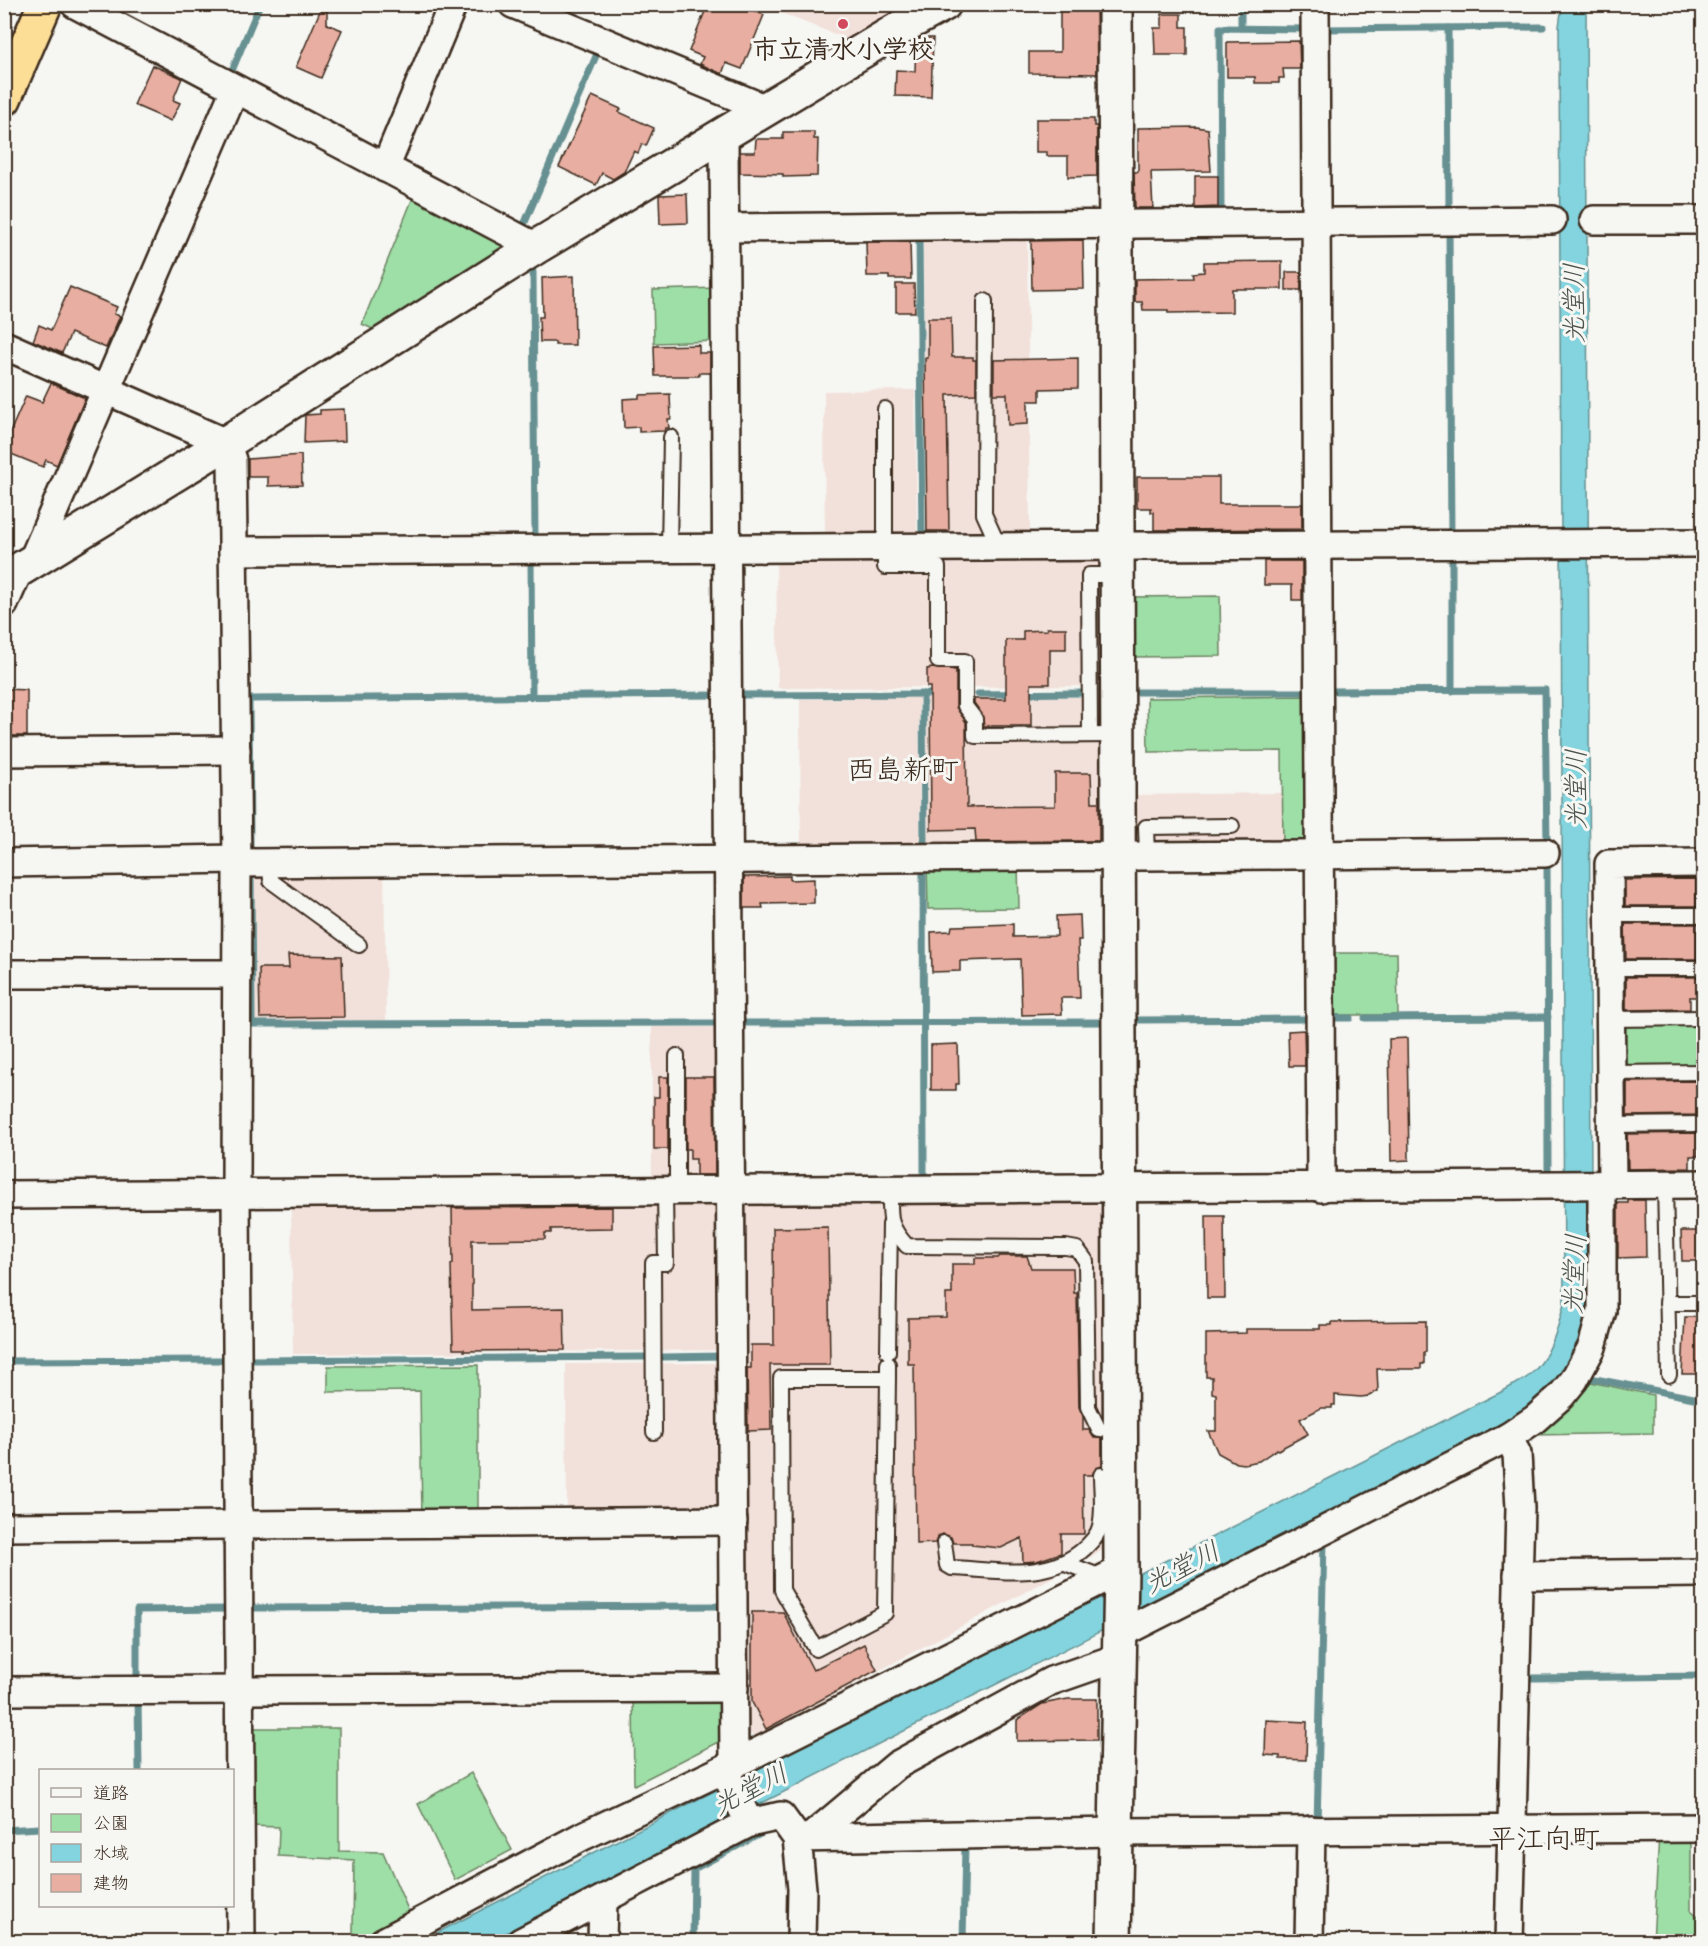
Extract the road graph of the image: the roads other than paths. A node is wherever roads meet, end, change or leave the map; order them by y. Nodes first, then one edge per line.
1 (45, 4) edge
2 (75, 4) edge
3 (453, 4) edge
4 (513, 4) edge
5 (944, 4) edge
6 (1115, 4) edge
7 (1315, 4) edge
8 (235, 89) junction
9 (4, 99) edge
10 (766, 109) junction
11 (724, 135) junction
12 (385, 168) junction
13 (1552, 220) dead end
14 (1594, 220) dead end
15 (1704, 220) edge
16 (1316, 222) junction
17 (1116, 223) junction
18 (724, 228) junction
19 (536, 247) junction
20 (985, 301) dead end
21 (4, 345) edge
22 (106, 390) junction
23 (885, 409) dead end
24 (671, 437) dead end
25 (226, 443) junction
26 (1704, 543) edge
27 (1317, 545) junction
28 (885, 547) junction
29 (999, 547) junction
30 (669, 548) junction
31 (727, 548) junction
32 (233, 551) junction
33 (1117, 561) junction
34 (19, 570) edge
35 (4, 604) edge
36 (1104, 735) junction
37 (236, 750) junction
38 (4, 752) edge
39 (1232, 826) dead end
40 (1319, 854) junction
41 (1545, 854) dead end
42 (1133, 856) junction
43 (729, 859) junction
44 (237, 861) junction
45 (4, 863) edge
46 (270, 863) junction
47 (1704, 863) edge
48 (1610, 915) junction
49 (1704, 915) edge
50 (359, 945) dead end
51 (1610, 968) junction
52 (1704, 968) edge
53 (4, 974) edge
54 (237, 974) junction
55 (1704, 1018) edge
56 (1610, 1019) junction
57 (677, 1056) dead end
58 (1611, 1072) junction
59 (1704, 1072) edge
60 (1704, 1124) edge
61 (1611, 1125) junction
62 (1665, 1184) junction
63 (1704, 1184) edge
64 (1607, 1185) junction
65 (1321, 1188) junction
66 (1121, 1189) junction
67 (890, 1190) junction
68 (731, 1191) junction
69 (671, 1192) junction
70 (4, 1195) edge
71 (236, 1195) junction
72 (890, 1222) junction
73 (1667, 1303) junction
74 (1704, 1303) edge
75 (1104, 1347) junction
76 (888, 1364) junction
77 (1668, 1375) dead end
78 (1099, 1430) dead end
79 (654, 1432) dead end
80 (1508, 1437) junction
81 (1101, 1475) dead end
82 (733, 1521) junction
83 (238, 1526) junction
84 (4, 1527) edge
85 (944, 1543) dead end
86 (1065, 1563) junction
87 (1704, 1573) edge
88 (1115, 1575) junction
89 (1518, 1575) junction
90 (1120, 1639) junction
91 (734, 1688) junction
92 (240, 1690) junction
93 (4, 1691) edge
94 (728, 1771) junction
95 (749, 1823) junction
96 (1704, 1828) edge
97 (1512, 1829) junction
98 (1311, 1830) junction
99 (1116, 1832) junction
100 (804, 1838) junction
101 (603, 1900) junction
102 (242, 1941) edge
103 (383, 1941) edge
104 (521, 1941) edge
105 (602, 1941) edge
106 (801, 1941) edge
107 (1114, 1941) edge
108 (1309, 1941) edge
109 (1509, 1941) edge

1 - 9 highway
2 - 8 street
3 - 12 street
4 - 10 street
5 - 10 street
6 - 17 street
7 - 16 street
8 - 12 street
8 - 22 street
10 - 11 street
11 - 18 street
11 - 19 street
12 - 19 street
13 - 16 street
14 - 15 street
16 - 17 street
16 - 27 street
17 - 18 street
17 - 33 street
18 - 31 street
19 - 25 street
20 - 29 lane
21 - 22 street
22 - 25 street
22 - 34 street
23 - 28 lane
24 - 30 lane
25 - 32 street
25 - 34 street
26 - 27 street
27 - 33 street
27 - 40 street
28 - 29 street
28 - 31 street
28 - 36 lane
29 - 33 street
30 - 31 street
30 - 32 street
31 - 43 street
32 - 37 street
33 - 36 street
34 - 35 street
36 - 42 street
37 - 38 street
37 - 44 street
39 - 42 lane
40 - 41 street
40 - 42 street
40 - 65 street
42 - 43 street
42 - 66 street
43 - 46 street
43 - 68 street
44 - 45 street
44 - 46 street
44 - 54 street
46 - 50 lane
47 - 48 street
48 - 49 lane
48 - 51 street
51 - 52 lane
51 - 56 street
53 - 54 street
54 - 71 street
55 - 56 lane
56 - 58 street
57 - 69 lane
58 - 59 lane
58 - 61 street
60 - 61 lane
61 - 64 street
62 - 63 street
62 - 64 street
62 - 73 lane
64 - 65 street
64 - 80 street
65 - 66 street
66 - 67 street
66 - 75 street
67 - 68 street
67 - 72 lane
68 - 69 street
68 - 82 street
69 - 71 street
69 - 79 lane
70 - 71 street
71 - 83 street
72 - 75 lane
72 - 76 lane
73 - 74 lane
73 - 77 lane
75 - 78 lane
75 - 88 street
76 - 76 lane
80 - 89 street
80 - 90 street
81 - 86 lane
82 - 83 street
82 - 91 street
83 - 84 street
83 - 92 street
85 - 86 lane
86 - 88 lane
87 - 89 street
88 - 90 street
88 - 94 street
89 - 97 street
90 - 99 street
90 - 100 street
91 - 92 street
91 - 94 street
92 - 93 street
92 - 102 street
94 - 95 street
94 - 103 street
95 - 100 street
95 - 101 street
96 - 97 street
97 - 98 street
97 - 109 street
98 - 99 street
98 - 108 street
99 - 100 street
99 - 107 street
100 - 106 street
101 - 104 street
101 - 105 street

